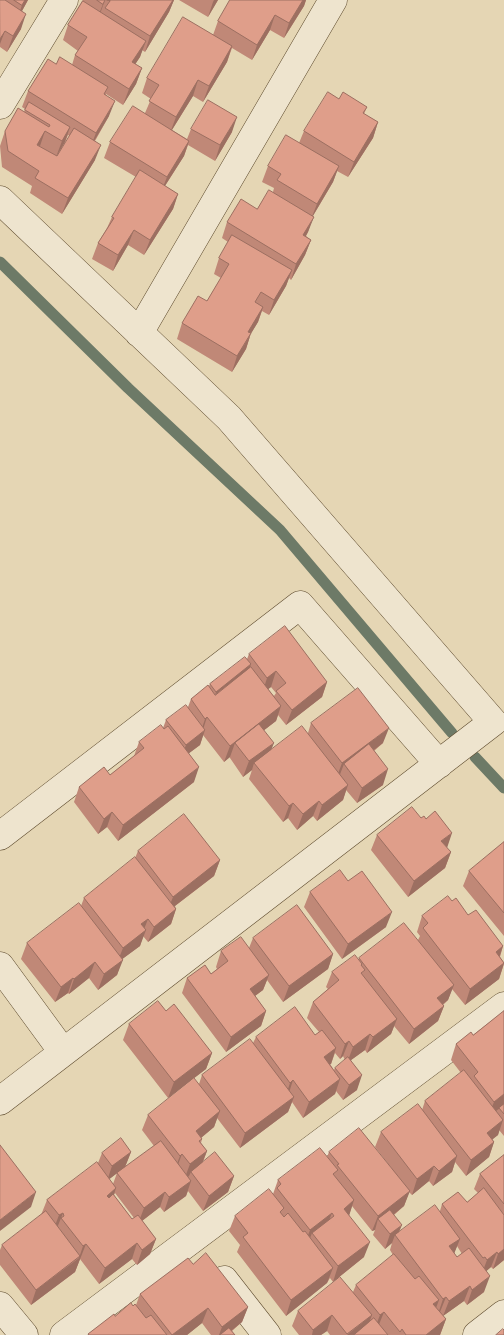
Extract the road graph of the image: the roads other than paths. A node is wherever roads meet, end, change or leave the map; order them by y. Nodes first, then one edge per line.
1 (64, 0) edge
2 (334, 0) edge
3 (0, 105) edge
4 (0, 200) edge
5 (139, 332) junction
6 (498, 728) edge
7 (439, 764) junction
8 (0, 836) edge
9 (0, 966) edge
10 (504, 1006) edge
11 (63, 1052) junction
12 (0, 1101) edge
13 (192, 1240) junction
14 (0, 1306) edge
15 (504, 1314) edge
16 (24, 1335) edge
17 (64, 1335) edge
18 (266, 1335) edge
19 (477, 1335) edge

1 - 3 street
2 - 5 street
4 - 5 street
5 - 6 street
6 - 7 street
7 - 8 street
7 - 11 street
9 - 11 street
10 - 13 street
11 - 12 street
13 - 17 street
13 - 18 street
14 - 16 street
15 - 19 street

